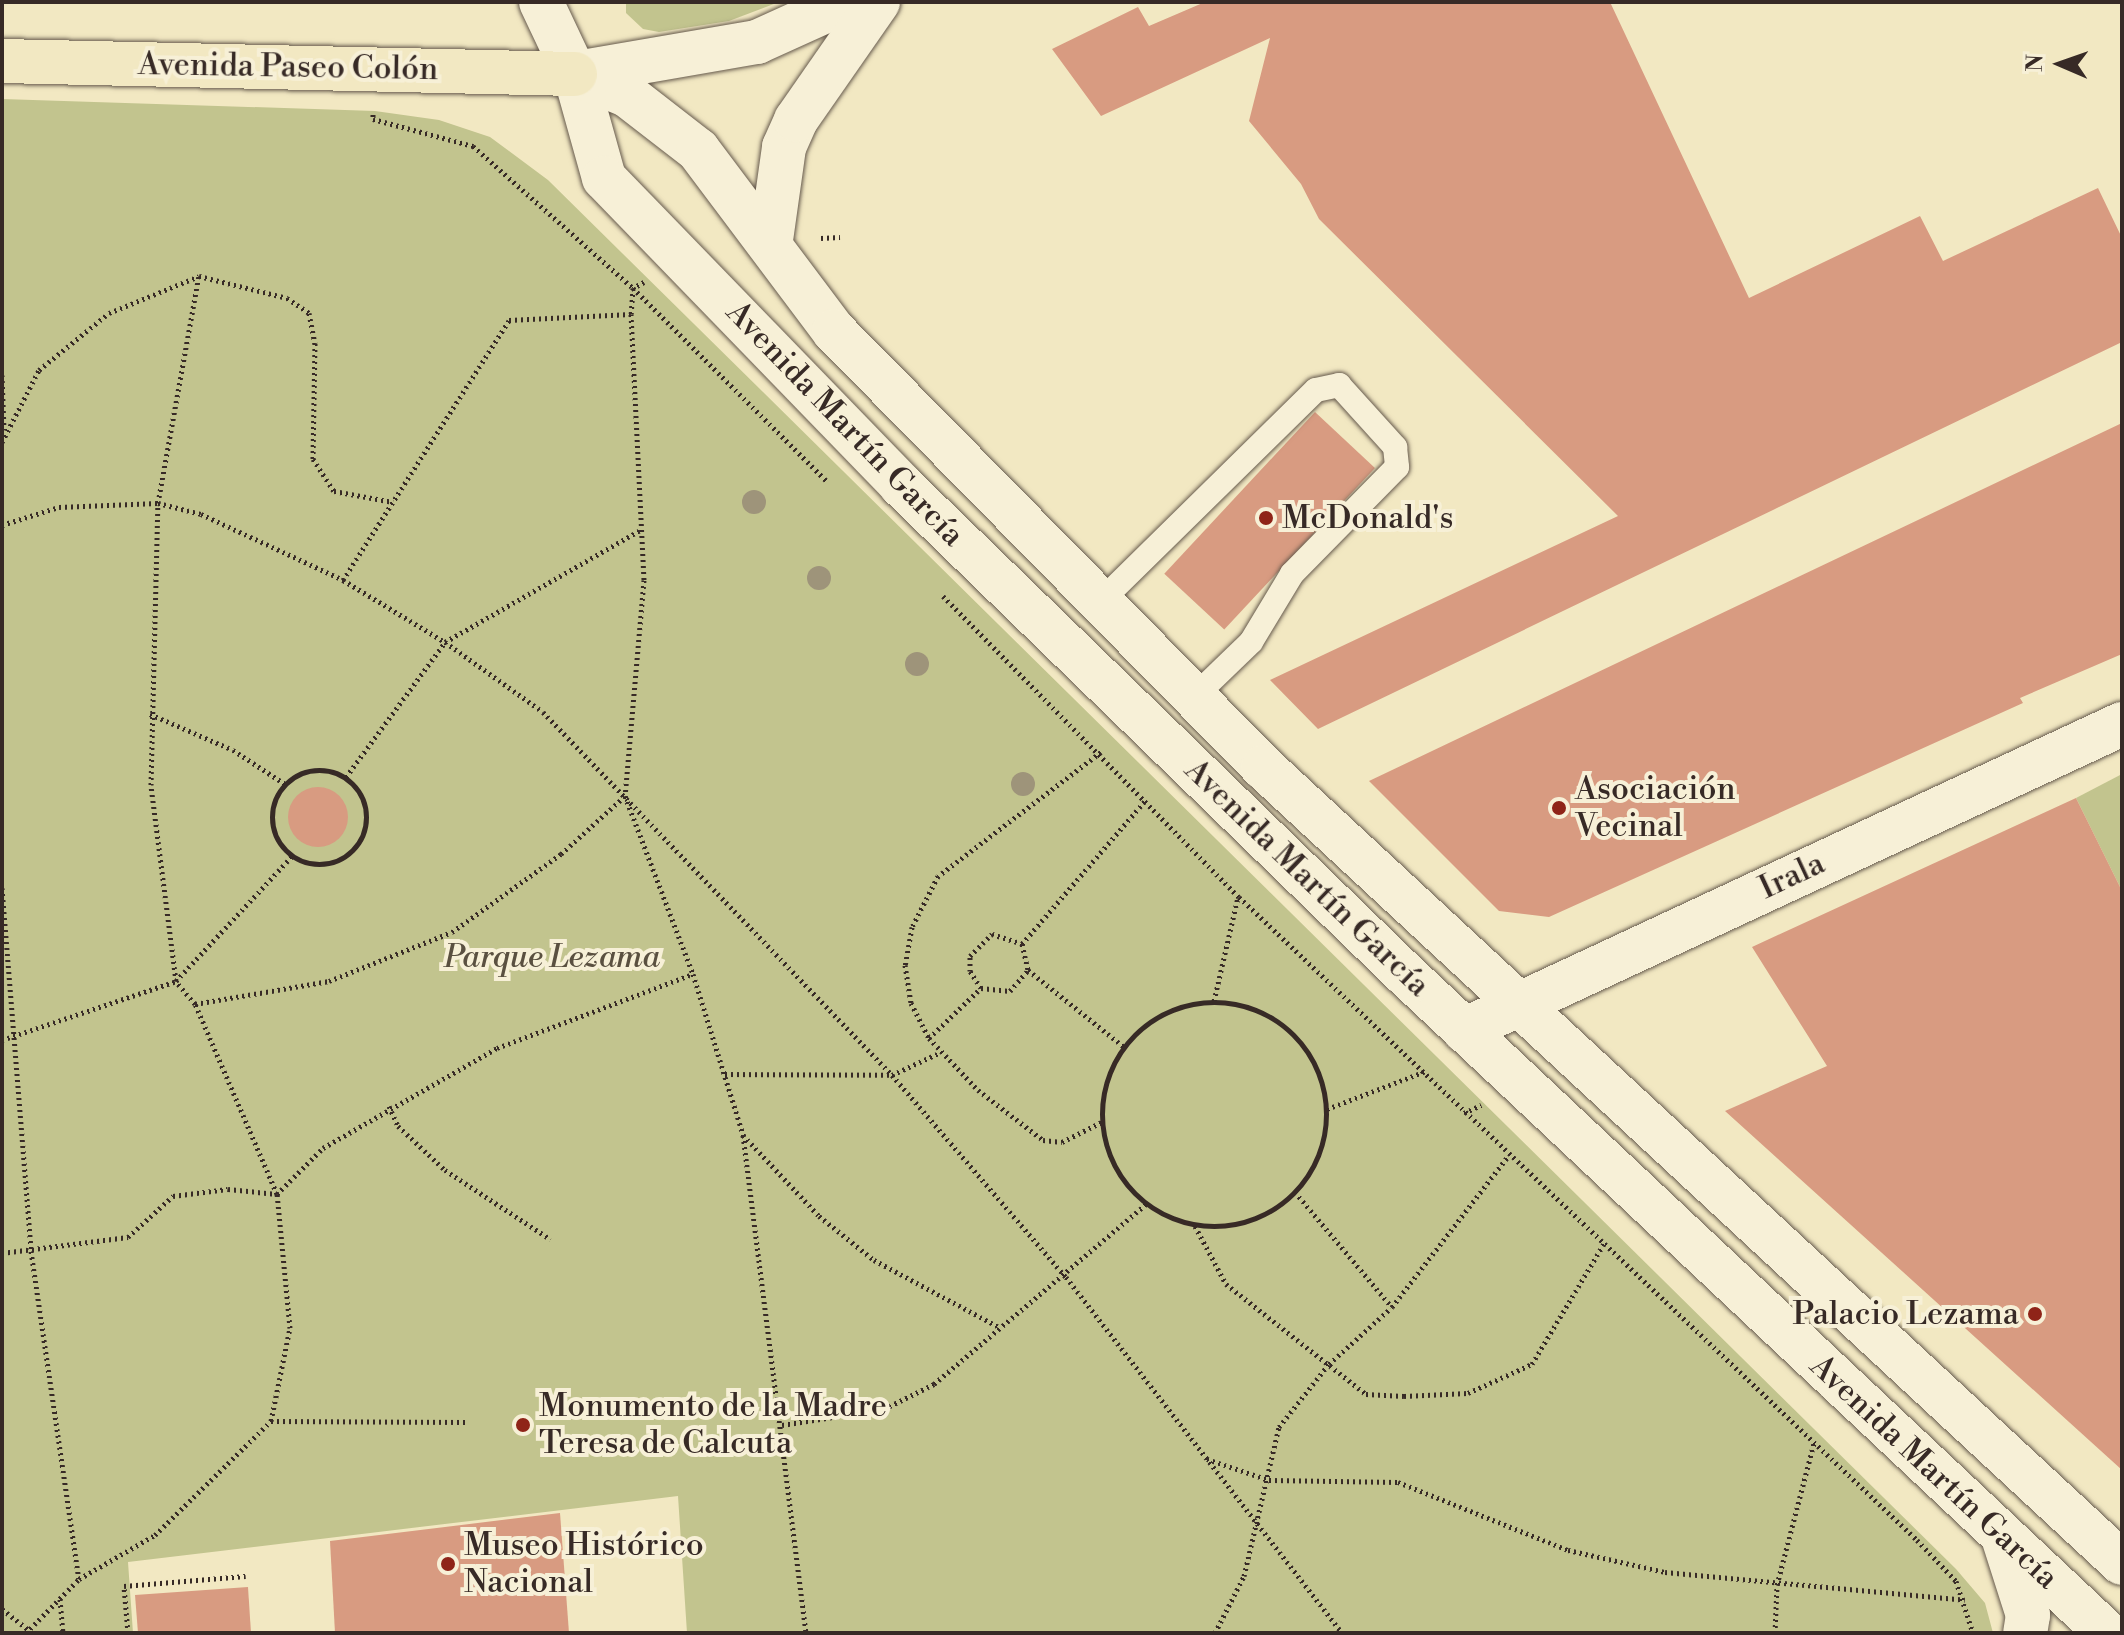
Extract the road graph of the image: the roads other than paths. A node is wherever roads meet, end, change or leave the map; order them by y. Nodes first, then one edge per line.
1 (541, 2) edge
2 (845, 2) edge
3 (878, 2) edge
4 (2, 61) edge
5 (575, 74) junction
6 (771, 240) junction
7 (1099, 603) junction
8 (1194, 697) junction
9 (2122, 724) edge
10 (1516, 1005) junction
11 (1464, 1030) junction
12 (2004, 1538) junction
13 (2122, 1563) edge
14 (2029, 1627) edge
15 (2107, 1633) edge

1 - 5 main road, Avenida Martín García
2 - 5 main road
3 - 6 main road
4 - 5 main road, Avenida Paseo Colón
5 - 6 main road, Avenida Martín García
5 - 11 main road, Avenida Martín García
6 - 7 main road, Avenida Martín García
7 - 8 main road, Avenida Martín García
7 - 8 lane
8 - 10 main road, Avenida Martín García
9 - 10 main road, Irala
10 - 11 main road, Irala
10 - 13 main road, Avenida Martín García
11 - 12 main road, Avenida Martín García
12 - 14 main road
12 - 15 main road, Avenida Martín García

